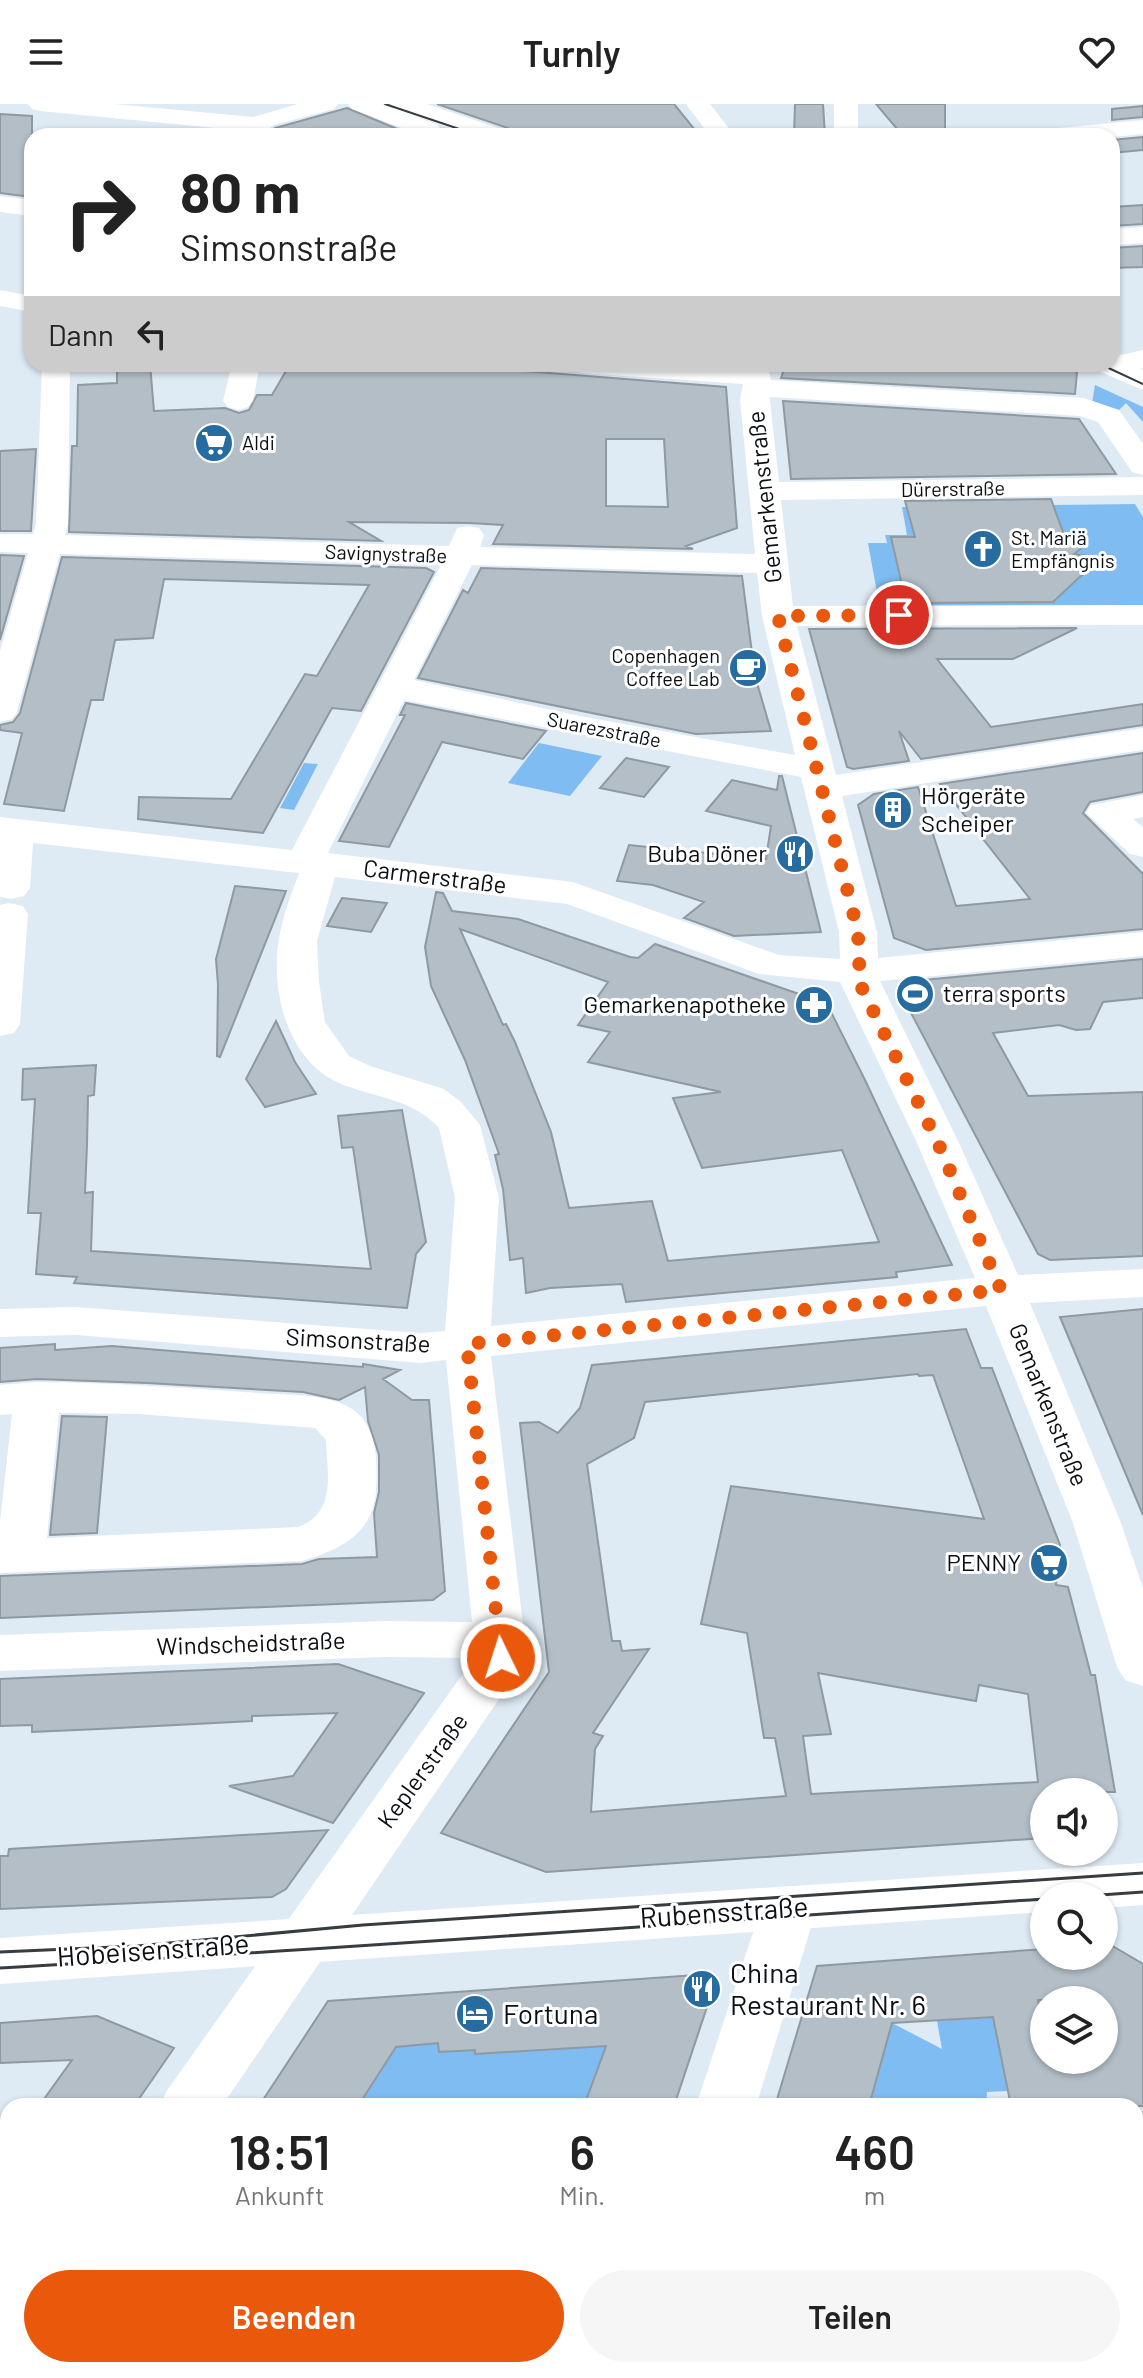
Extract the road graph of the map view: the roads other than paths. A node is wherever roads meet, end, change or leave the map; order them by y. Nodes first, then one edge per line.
1 (40, 104) edge
2 (326, 104) edge
3 (360, 104) edge
4 (403, 104) edge
5 (698, 104) edge
6 (846, 104) edge
7 (1143, 127) edge
8 (234, 128) edge
9 (253, 128) edge
10 (424, 128) edge
11 (474, 128) edge
12 (717, 128) edge
13 (846, 128) edge
14 (1120, 129) edge
15 (0, 204) edge
16 (24, 207) edge
17 (1143, 235) edge
18 (1120, 236) edge
19 (0, 298) edge
20 (24, 302) edge
21 (1143, 359) edge
22 (1120, 363) edge
23 (1120, 370) edge
24 (56, 372) edge
25 (244, 372) edge
26 (697, 372) edge
27 (755, 376) edge
28 (1143, 381) edge
29 (238, 401) dead end
30 (1143, 466) edge
31 (1143, 486) edge
32 (763, 491) junction
33 (0, 522) edge
34 (50, 534) junction
35 (0, 543) edge
36 (464, 546) junction
37 (770, 552) junction
38 (1143, 615) edge
39 (778, 616) junction
40 (392, 689) junction
41 (0, 712) edge
42 (1143, 739) edge
43 (818, 779) junction
44 (1143, 806) edge
45 (8, 828) edge
46 (1143, 846) edge
47 (314, 862) junction
48 (1143, 944) edge
49 (858, 972) junction
50 (0, 1024) edge
51 (1143, 1283) edge
52 (1001, 1290) junction
53 (0, 1323) edge
54 (467, 1344) junction
55 (19, 1398) edge
56 (11, 1556) edge
57 (501, 1640) junction
58 (0, 1653) edge
59 (1143, 1667) edge
60 (1143, 1884) edge
61 (789, 1908) junction
62 (306, 1938) junction
63 (0, 1961) edge
64 (195, 2098) edge
65 (729, 2098) edge

1 - 8 street
2 - 9 street
3 - 10 street
4 - 11 street
5 - 12 street
6 - 13 street
7 - 14 street
15 - 16 street
17 - 18 street
19 - 20 street
21 - 22 street
23 - 28 street
24 - 34 street
25 - 29 street
26 - 27 street
27 - 30 street
27 - 32 street, Gemarkenstraße
31 - 32 street, Dürerstraße
32 - 37 street, Gemarkenstraße
33 - 34 street, Savignystraße
34 - 35 street, Savignystraße
34 - 36 street, Savignystraße
34 - 41 street
36 - 37 street, Savignystraße
36 - 40 street, Keplerstraße
37 - 39 street, Gemarkenstraße
38 - 39 street
39 - 43 street, Gemarkenstraße
40 - 43 street, Suarezstraße
40 - 47 street, Keplerstraße
42 - 43 street, Suarezstraße
43 - 49 street, Gemarkenstraße
44 - 46 street
45 - 47 street, Carmerstraße
45 - 50 street
47 - 49 street, Carmerstraße
47 - 54 street, Keplerstraße
48 - 49 street, Carmerstraße
49 - 52 street, Gemarkenstraße
51 - 52 street, Simsonstraße
52 - 54 street, Simsonstraße
52 - 59 street, Gemarkenstraße
53 - 54 street, Simsonstraße
54 - 57 street, Keplerstraße
55 - 56 street
55 - 56 street
57 - 58 street, Windscheidstraße
57 - 62 street, Keplerstraße
60 - 61 street, Rubensstraße
61 - 62 street, Rubensstraße
61 - 65 street
62 - 63 street, Hobeisenstraße
62 - 64 street, Keplerstraße

